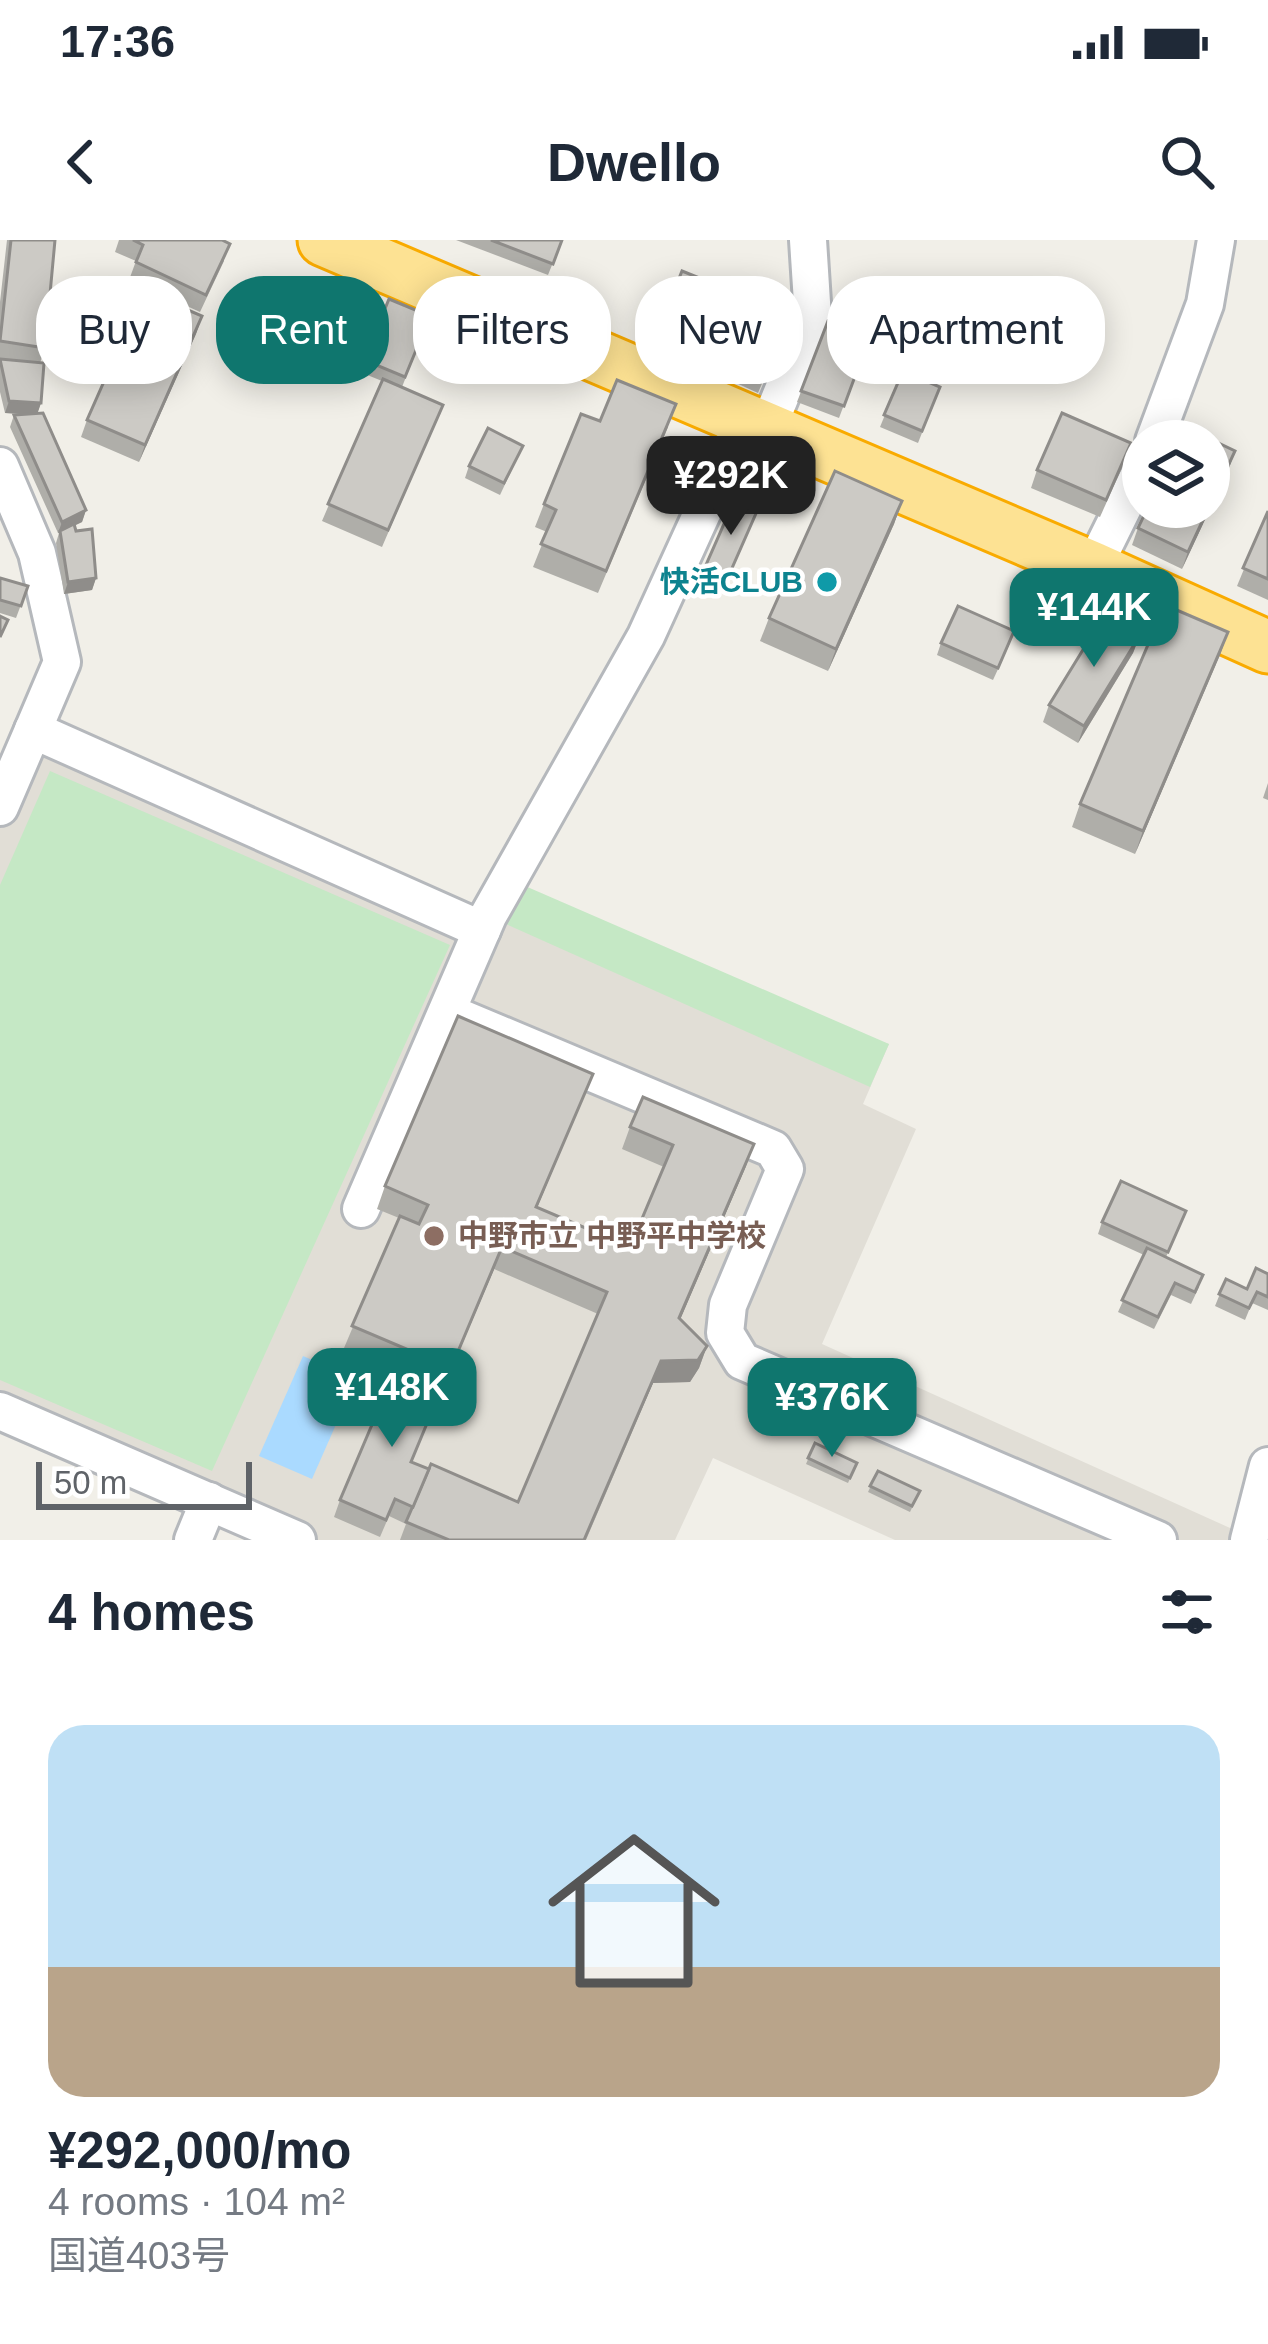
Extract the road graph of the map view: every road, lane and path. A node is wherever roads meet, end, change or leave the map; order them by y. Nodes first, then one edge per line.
1 (324, 240) edge
2 (808, 240) edge
3 (1216, 240) edge
4 (1162, 420) edge
5 (755, 425) junction
6 (0, 466) edge
7 (1122, 509) edge
8 (1093, 568) junction
9 (1268, 647) edge
10 (33, 730) junction
11 (0, 807) edge
12 (482, 930) junction
13 (447, 1012) junction
14 (361, 1209) dead end
15 (0, 1412) edge
16 (1268, 1466) edge
17 (209, 1501) junction
18 (193, 1540) edge
19 (297, 1540) edge
20 (1158, 1540) edge
21 (1249, 1540) edge

1 - 5 highway
2 - 5 street
3 - 4 street
5 - 8 highway
5 - 12 street
6 - 10 street
7 - 8 street
8 - 9 highway
10 - 11 street
10 - 12 street
12 - 13 street
13 - 14 street
13 - 20 street
15 - 17 street
16 - 21 street
17 - 18 street
17 - 19 street

